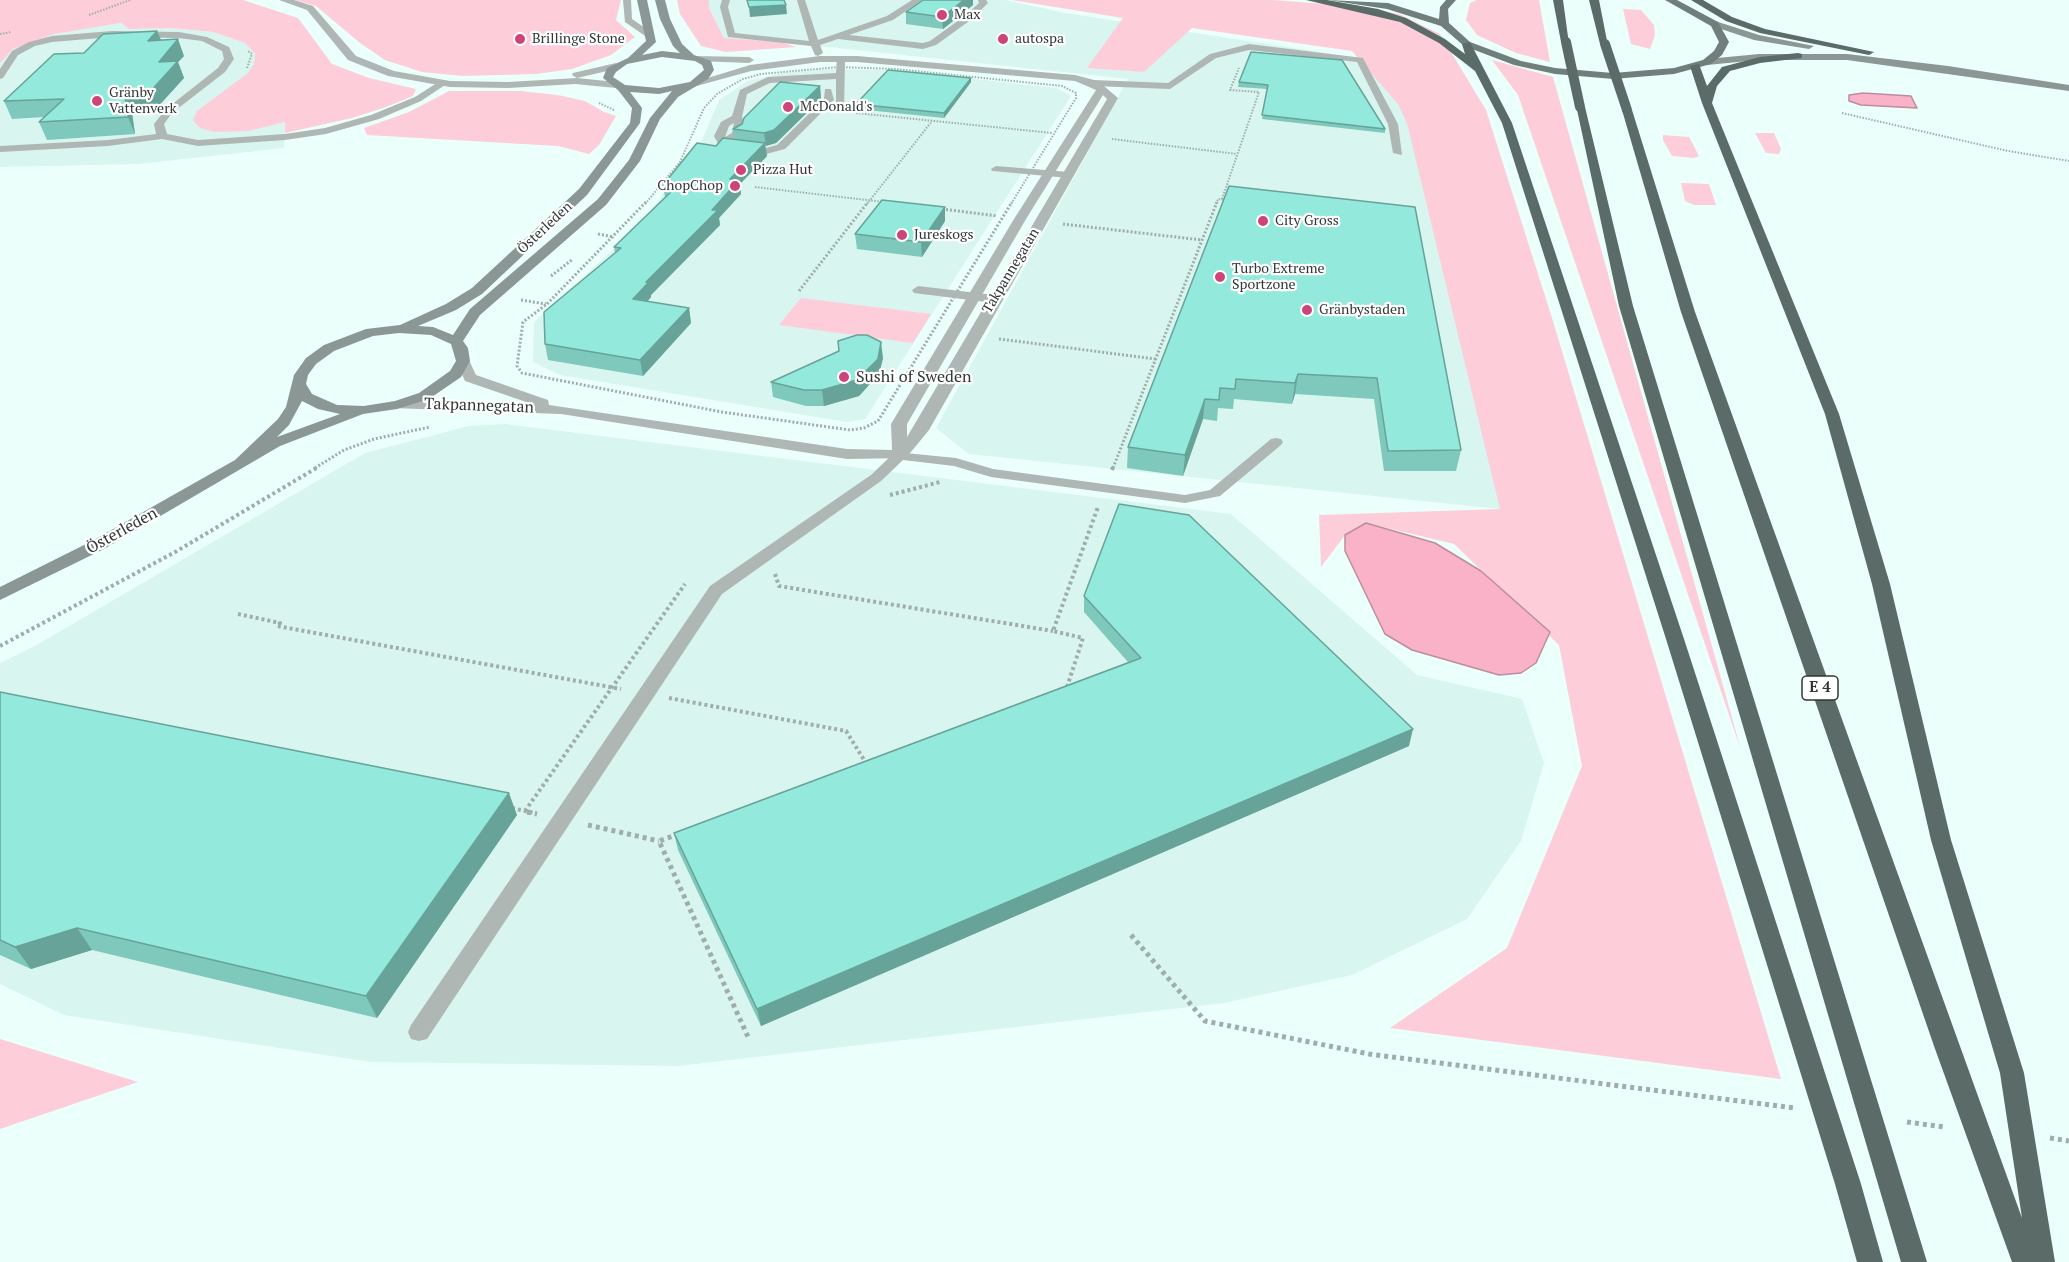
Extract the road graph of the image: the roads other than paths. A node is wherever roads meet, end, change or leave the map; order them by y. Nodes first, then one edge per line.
1 (284, 0) edge
2 (627, 0) edge
3 (642, 0) edge
4 (660, 0) edge
5 (726, 0) edge
6 (801, 0) edge
7 (918, 0) edge
8 (982, 0) edge
9 (1311, 0) edge
10 (1333, 0) edge
11 (1451, 0) edge
12 (1670, 0) edge
13 (1685, 0) edge
14 (1696, 0) edge
15 (1558, 4) edge
16 (1595, 5) edge
17 (1698, 12) junction
18 (918, 14) edge
19 (1444, 24) junction
20 (1715, 24) junction
21 (867, 26) junction
22 (651, 36) junction
23 (841, 37) junction
24 (815, 44) junction
25 (1467, 44) junction
26 (1869, 52) junction
27 (1798, 56) junction
28 (694, 57) junction
29 (633, 58) junction
30 (820, 59) junction
31 (792, 62) junction
32 (1701, 64) junction
33 (616, 66) junction
34 (839, 67) junction
35 (1481, 72) junction
36 (0, 76) edge
37 (532, 82) junction
38 (2069, 82) edge
39 (442, 83) junction
40 (689, 85) junction
41 (1098, 86) junction
42 (619, 87) junction
43 (2069, 88) edge
44 (828, 91) dead end
45 (1707, 104) junction
46 (841, 109) dead end
47 (737, 117) junction
48 (162, 136) junction
49 (722, 142) junction
50 (0, 149) edge
51 (1398, 153) dead end
52 (996, 169) dead end
53 (1048, 173) junction
54 (1069, 175) junction
55 (918, 290) dead end
56 (974, 297) junction
57 (994, 299) junction
58 (399, 329) junction
59 (456, 341) junction
60 (463, 361) junction
61 (299, 385) junction
62 (397, 405) junction
63 (364, 410) junction
64 (561, 410) junction
65 (1276, 442) dead end
66 (900, 455) junction
67 (241, 462) junction
68 (0, 594) edge
69 (419, 1032) dead end
70 (1870, 1262) edge
71 (1914, 1262) edge
72 (2025, 1262) edge
73 (2042, 1262) edge

1 - 39 street
2 - 22 lane
3 - 22 main road
4 - 28 main road
5 - 24 lane
6 - 24 lane
7 - 21 lane
8 - 23 lane
9 - 35 highway
10 - 19 main road
11 - 19 main road
12 - 17 main road
13 - 17 highway
14 - 26 highway
15 - 71 highway, bridge
16 - 72 highway, E 4, bridge
17 - 20 main road
18 - 21 lane
19 - 25 main road
20 - 26 main road
20 - 32 main road
21 - 23 lane
22 - 29 main road
23 - 24 lane
24 - 30 lane
25 - 32 main road
25 - 35 highway
26 - 38 main road
27 - 32 main road
27 - 43 main road
27 - 45 highway
28 - 29 main road
28 - 31 street
28 - 40 main road, Österleden
29 - 33 main road
30 - 31 street
30 - 34 street
31 - 40 street
32 - 45 highway
33 - 37 street
33 - 42 main road
34 - 41 street
34 - 46 lane
34 - 47 lane
35 - 70 highway
36 - 48 lane
37 - 39 street
37 - 42 street
39 - 48 lane
40 - 42 main road
40 - 59 main road, Österleden
41 - 51 lane
41 - 53 street, Takpannegatan
41 - 54 street, Takpannegatan
42 - 58 main road, Österleden
44 - 49 lane
45 - 73 highway
47 - 49 lane
47 - 49 lane
48 - 50 lane
52 - 53 lane
53 - 54 lane
53 - 56 street, Takpannegatan
54 - 57 street, Takpannegatan
55 - 56 lane
56 - 57 lane
56 - 66 street, Takpannegatan
57 - 66 street, Takpannegatan
58 - 59 main road
58 - 61 main road, Österleden
59 - 60 main road
60 - 62 main road
60 - 64 street, Takpannegatan
61 - 63 main road
61 - 67 main road, Österleden
62 - 63 main road
62 - 64 street, Takpannegatan
63 - 67 main road, Österleden
64 - 66 street, Takpannegatan
65 - 66 lane
66 - 69 lane
67 - 68 main road, Österleden

